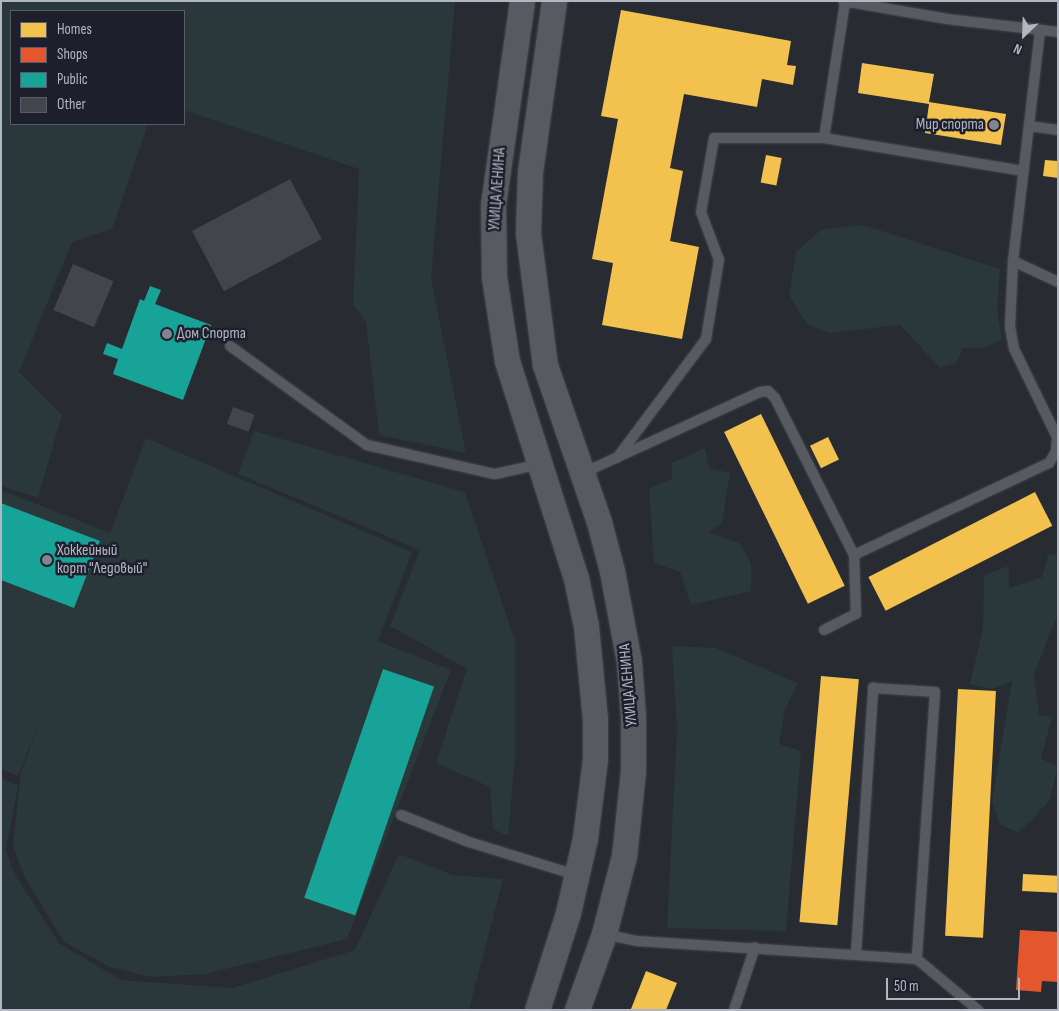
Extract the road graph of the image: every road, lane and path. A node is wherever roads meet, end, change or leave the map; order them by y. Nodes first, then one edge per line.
1 (522, 1) edge
2 (554, 1) edge
3 (844, 2) edge
4 (1040, 30) junction
5 (1058, 32) edge
6 (1029, 126) junction
7 (1058, 130) edge
8 (824, 138) junction
9 (1023, 171) junction
10 (1014, 261) junction
11 (1058, 282) edge
12 (230, 346) dead end
13 (545, 366) junction
14 (512, 376) junction
15 (616, 459) junction
16 (541, 464) junction
17 (583, 473) junction
18 (854, 555) junction
19 (824, 630) dead end
20 (401, 815) dead end
21 (577, 876) junction
22 (604, 934) junction
23 (755, 947) junction
24 (856, 954) junction
25 (916, 959) junction
26 (537, 1010) edge
27 (577, 1010) edge
28 (734, 1010) edge
29 (978, 1010) edge

1 - 14 street, УЛИЦА ЛЕНИНА
2 - 13 street, УЛИЦА ЛЕНИНА
3 - 4 lane
3 - 8 lane
4 - 5 lane
4 - 6 lane
6 - 7 lane
6 - 9 lane
8 - 9 lane
8 - 15 lane
9 - 10 lane
10 - 11 lane
10 - 18 lane
12 - 16 lane
13 - 14 street
13 - 17 street, УЛИЦА ЛЕНИНА
14 - 16 street, УЛИЦА ЛЕНИНА
15 - 17 lane
15 - 18 lane
16 - 21 street, УЛИЦА ЛЕНИНА
17 - 22 street, УЛИЦА ЛЕНИНА
18 - 19 lane
20 - 21 lane
21 - 26 street, УЛИЦА ЛЕНИНА
22 - 23 lane
22 - 27 street, УЛИЦА ЛЕНИНА
23 - 24 lane
23 - 28 lane
24 - 25 lane
24 - 25 lane
25 - 29 lane

